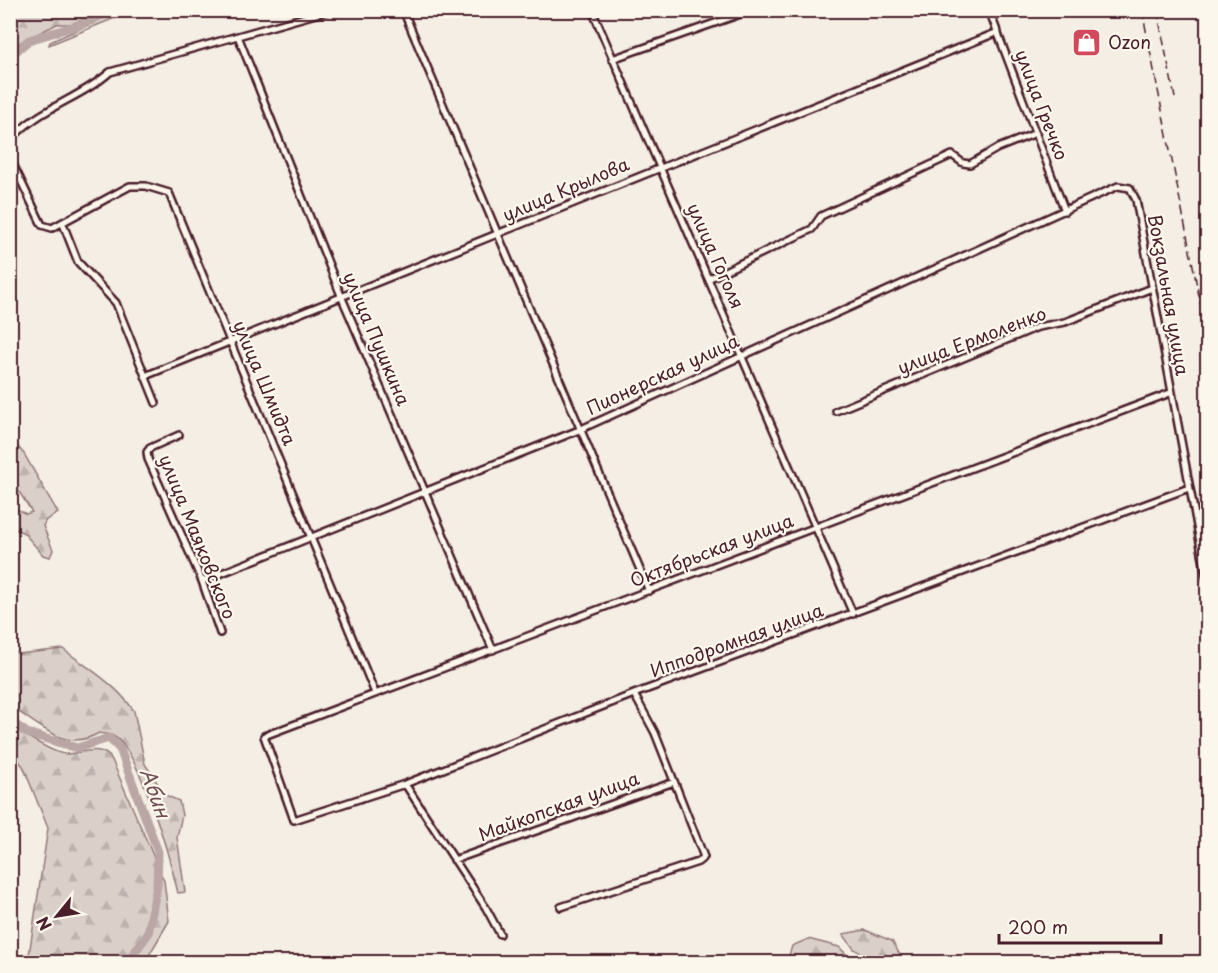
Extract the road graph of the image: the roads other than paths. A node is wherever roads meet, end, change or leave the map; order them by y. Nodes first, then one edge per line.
1 (330, 10) edge
2 (403, 10) edge
3 (592, 10) edge
4 (752, 10) edge
5 (989, 10) edge
6 (998, 32) junction
7 (238, 36) junction
8 (612, 59) junction
9 (1036, 133) junction
10 (10, 141) edge
11 (10, 158) edge
12 (659, 168) junction
13 (1130, 188) joint
14 (1065, 211) junction
15 (63, 224) junction
16 (498, 235) junction
17 (710, 278) junction
18 (1152, 288) junction
19 (342, 298) junction
20 (230, 340) junction
21 (742, 356) junction
22 (145, 376) junction
23 (1170, 393) junction
24 (156, 403) dead end
25 (836, 411) dead end
26 (579, 430) junction
27 (179, 435) dead end
28 (1189, 488) junction
29 (425, 492) junction
30 (814, 527) junction
31 (312, 536) junction
32 (202, 581) junction
33 (1208, 585) edge
34 (649, 591) junction
35 (853, 614) junction
36 (220, 633) dead end
37 (493, 650) junction
38 (375, 693) junction
39 (634, 694) junction
40 (674, 782) junction
41 (405, 784) junction
42 (294, 820) joint
43 (454, 860) junction
44 (561, 907) dead end
45 (500, 934) dead end

1 - 7 street
2 - 16 street
3 - 8 street, улица Гоголя
4 - 8 street
5 - 6 street, улица Гречко
6 - 9 street, улица Гречко
6 - 12 street, улица Крылова
7 - 10 street
7 - 19 street, улица Пушкина
8 - 12 street, улица Гоголя
9 - 14 street, улица Гречко
9 - 17 street
11 - 15 street
12 - 16 street, улица Крылова
12 - 17 street, улица Гоголя
13 - 14 street, Пионерская улица
13 - 18 street, Вокзальная улица
14 - 21 street, Пионерская улица
15 - 20 street, улица Шмидта
15 - 22 street
16 - 19 street, улица Крылова
16 - 26 street
17 - 21 street, улица Гоголя
18 - 23 street, Вокзальная улица
18 - 25 street, улица Ермоленко
19 - 20 street, улица Крылова
19 - 29 street, улица Пушкина
20 - 22 street, улица Крылова
20 - 31 street, улица Шмидта
21 - 26 street, Пионерская улица
21 - 30 street, улица Гоголя
22 - 24 street
23 - 28 street, Вокзальная улица
23 - 30 street, Октябрьская улица
26 - 29 street, Пионерская улица
26 - 34 street
27 - 32 street, улица Маяковского
28 - 33 street, Вокзальная улица
28 - 35 street, Ипподромная улица
29 - 31 street, Пионерская улица
29 - 37 street, улица Пушкина
30 - 34 street, Октябрьская улица
30 - 35 street, улица Гоголя
31 - 32 street, Пионерская улица
31 - 38 street, улица Шмидта
32 - 36 street, улица Маяковского
34 - 37 street, Октябрьская улица
35 - 39 street, Ипподромная улица
37 - 38 street, Октябрьская улица
38 - 42 street, Октябрьская улица
39 - 40 street
39 - 41 street, Ипподромная улица
40 - 43 street, Майкопская улица
40 - 44 street
41 - 42 street, Ипподромная улица
41 - 43 street
43 - 45 street

